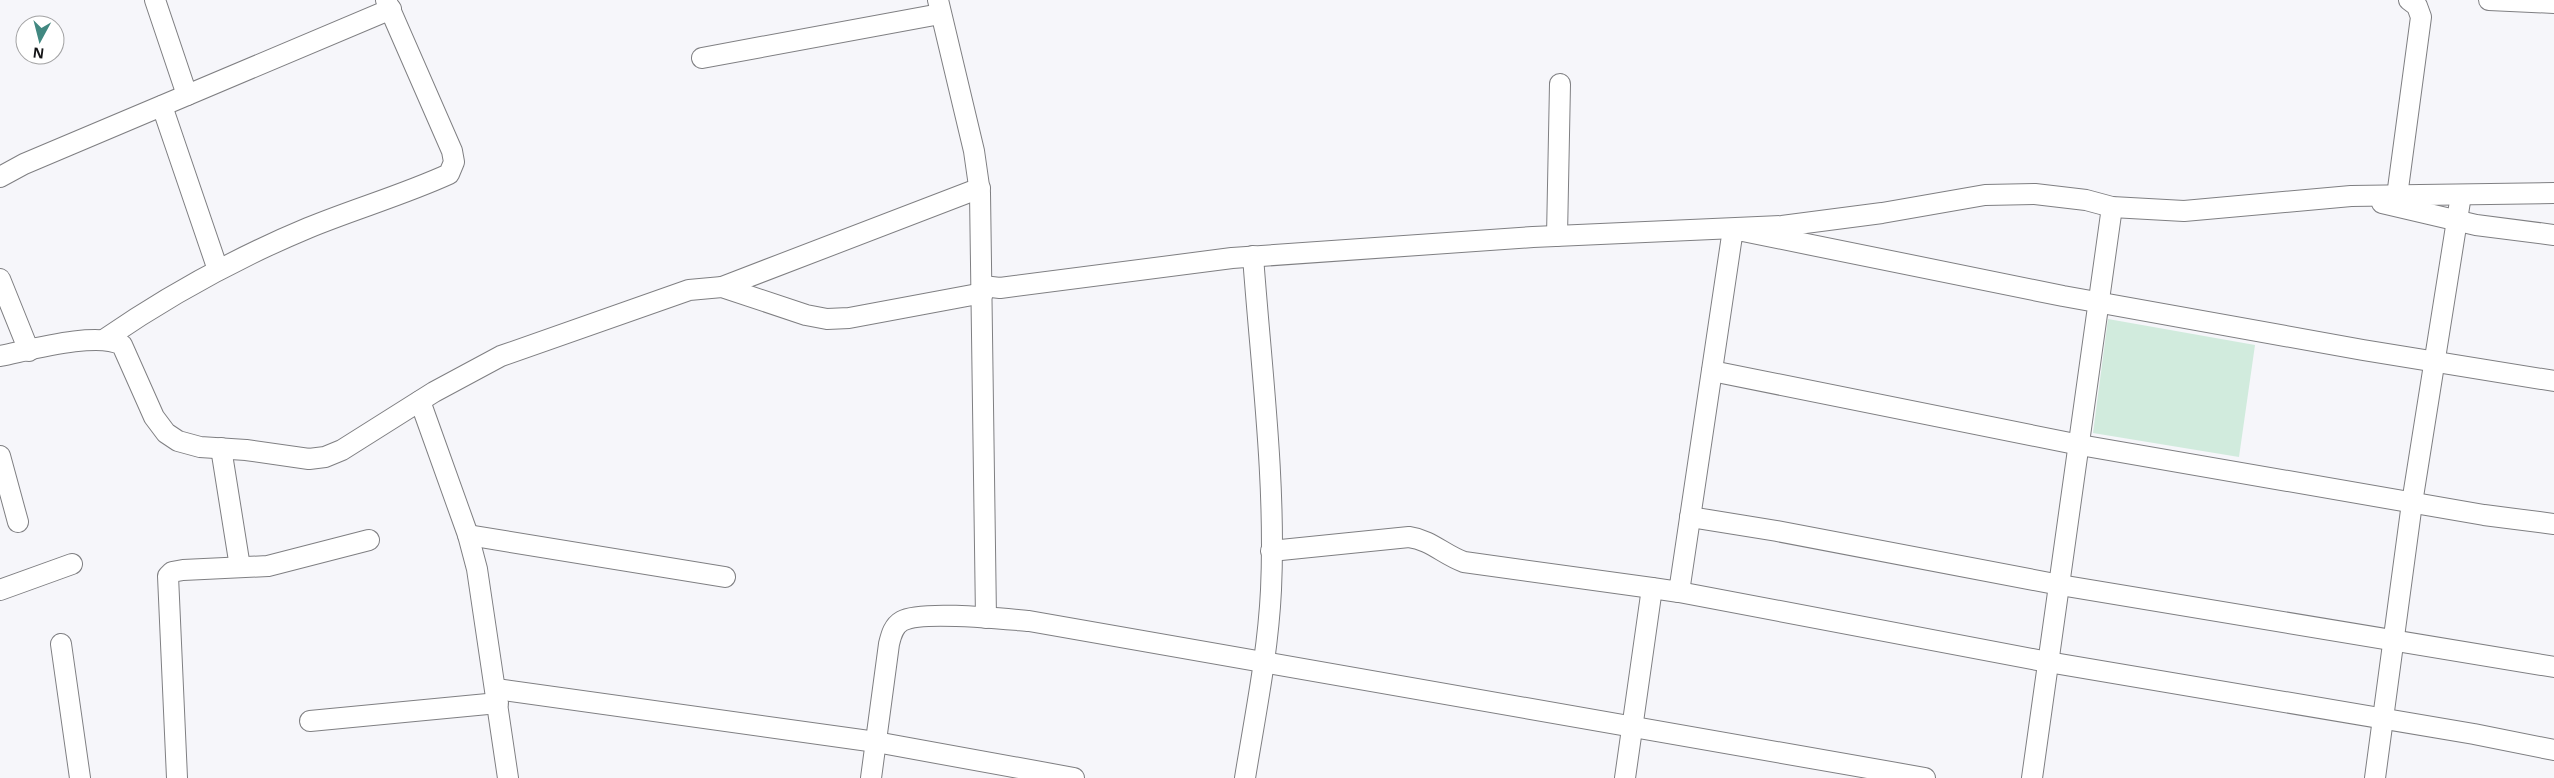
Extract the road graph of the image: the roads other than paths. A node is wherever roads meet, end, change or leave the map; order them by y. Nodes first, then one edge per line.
1 (155, 0) edge
2 (2409, 0) edge
3 (2489, 0) edge
4 (2554, 3) edge
5 (388, 5) edge
6 (939, 7) edge
7 (702, 58) dead end
8 (1560, 84) dead end
9 (187, 95) junction
10 (162, 106) junction
11 (0, 176) edge
12 (980, 188) junction
13 (2554, 194) edge
14 (2461, 195) junction
15 (2351, 196) junction
16 (2397, 196) junction
17 (2112, 207) junction
18 (2458, 221) junction
19 (1733, 229) junction
20 (2554, 235) edge
21 (1557, 236) junction
22 (1253, 256) junction
23 (218, 270) junction
24 (0, 279) edge
25 (722, 287) junction
26 (983, 290) junction
27 (2100, 303) junction
28 (105, 339) junction
29 (29, 351) junction
30 (0, 356) edge
31 (2435, 362) junction
32 (1712, 371) junction
33 (2554, 381) edge
34 (420, 401) junction
35 (2080, 445) junction
36 (221, 448) junction
37 (0, 456) edge
38 (2412, 503) junction
39 (1690, 517) junction
40 (18, 522) dead end
41 (2554, 524) edge
42 (468, 535) junction
43 (370, 540) dead end
44 (1271, 551) junction
45 (72, 564) dead end
46 (240, 566) junction
47 (725, 577) dead end
48 (2060, 585) junction
49 (1652, 588) junction
50 (0, 590) edge
51 (1678, 592) junction
52 (986, 618) junction
53 (2393, 642) junction
54 (61, 644) dead end
55 (1264, 662) junction
56 (2048, 662) junction
57 (2554, 667) edge
58 (497, 696) junction
59 (2383, 719) junction
60 (310, 721) dead end
61 (1632, 726) junction
62 (876, 742) junction
63 (2554, 750) edge
64 (80, 778) edge
65 (177, 778) edge
66 (508, 778) edge
67 (871, 778) edge
68 (1074, 778) edge
69 (1245, 778) edge
70 (1624, 778) edge
71 (1925, 778) edge
72 (2032, 778) edge
73 (2374, 778) edge

1 - 9 street
2 - 16 street
3 - 4 street
5 - 9 street
5 - 23 street
6 - 7 street
6 - 12 street
8 - 21 street
9 - 10 street
10 - 11 street
10 - 23 street
12 - 25 street
12 - 26 street
13 - 14 street
14 - 16 street
14 - 18 street
15 - 16 street
15 - 17 street
15 - 18 street
17 - 19 street
17 - 27 street
18 - 20 street
18 - 31 street
19 - 21 street
19 - 27 street
19 - 32 street
21 - 22 street
22 - 26 street
22 - 44 street
23 - 28 street
24 - 29 street
25 - 26 street
25 - 34 street
26 - 52 street
27 - 31 street
27 - 35 street
28 - 29 street
28 - 36 street
29 - 30 street
31 - 33 street
31 - 38 street
32 - 35 street
32 - 39 street
34 - 36 street
34 - 42 street
35 - 38 street
35 - 48 street
36 - 46 street
37 - 40 street
38 - 41 street
38 - 53 street
39 - 48 street
39 - 51 street
42 - 47 street
42 - 58 street
43 - 46 street
44 - 49 street
44 - 55 street
45 - 50 street
46 - 65 street
48 - 53 street
48 - 56 street
49 - 51 street
49 - 61 street
51 - 56 street
52 - 55 street
52 - 62 street
53 - 57 street
53 - 59 street
54 - 64 street
55 - 61 street
55 - 69 street
56 - 59 street
56 - 72 street
58 - 60 street
58 - 62 street
58 - 66 street
59 - 63 street
59 - 73 street
61 - 70 street
61 - 71 street
62 - 67 street
62 - 68 street

